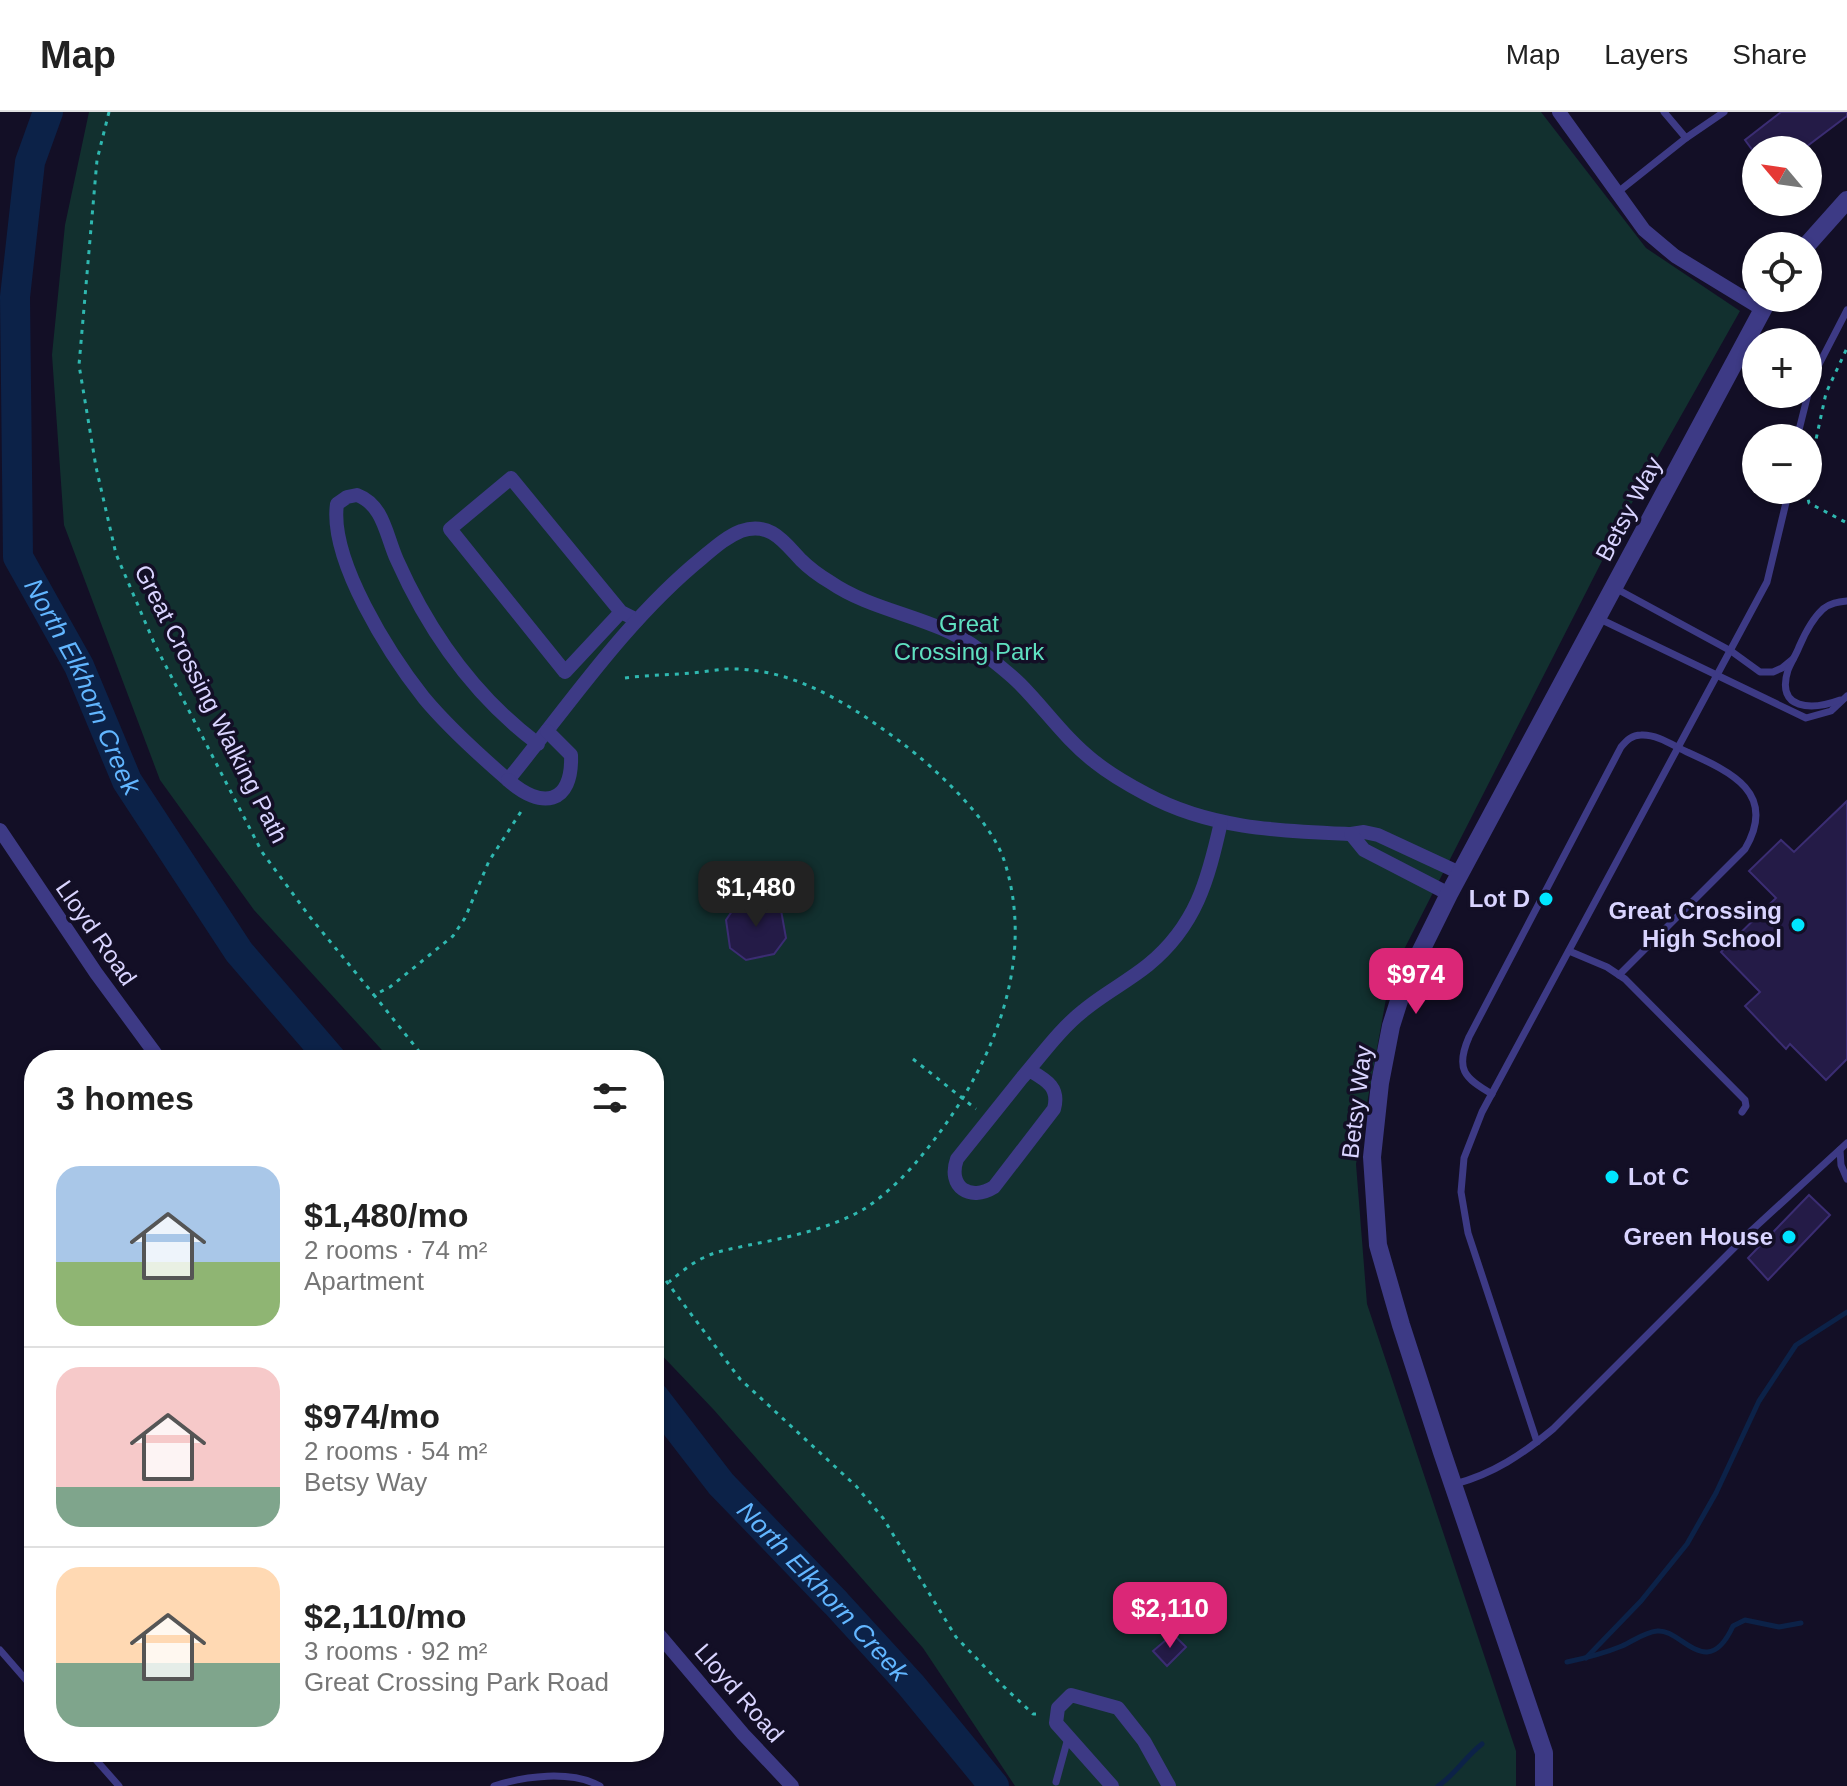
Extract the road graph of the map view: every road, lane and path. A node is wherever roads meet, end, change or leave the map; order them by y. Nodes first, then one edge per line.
1 (109, 112) edge
2 (1559, 112) edge
3 (1664, 112) edge
4 (1724, 112) edge
5 (1686, 138) junction
6 (1618, 192) junction
7 (1847, 200) edge
8 (1818, 232) edge
9 (1742, 291) edge
10 (1847, 310) edge
11 (1761, 312) edge
12 (1847, 348) edge
13 (1822, 359) edge
14 (1819, 424) edge
15 (1786, 504) edge
16 (1811, 504) edge
17 (1847, 523) edge
18 (1614, 588) junction
19 (1847, 601) edge
20 (621, 612) junction
21 (1598, 618) junction
22 (637, 620) junction
23 (1731, 651) junction
24 (1793, 659) junction
25 (1716, 676) junction
26 (625, 678) dead end
27 (1846, 697) edge
28 (547, 731) junction
29 (538, 744) junction
30 (1677, 748) junction
31 (508, 780) junction
32 (526, 804) dead end
33 (1221, 822) junction
34 (0, 830) edge
35 (1351, 834) junction
36 (1403, 847) junction
37 (1395, 865) junction
38 (1460, 873) junction
39 (1449, 894) junction
40 (1569, 951) junction
41 (1619, 975) junction
42 (374, 995) junction
43 (153, 1050) edge
44 (418, 1050) edge
45 (913, 1059) dead end
46 (1029, 1070) junction
47 (1492, 1094) junction
48 (962, 1097) junction
49 (1742, 1112) dead end
50 (988, 1120) junction
51 (1845, 1147) edge
52 (1847, 1179) edge
53 (664, 1276) edge
54 (669, 1282) junction
55 (1537, 1442) junction
56 (1453, 1484) junction
57 (664, 1641) edge
58 (0, 1650) edge
59 (24, 1678) edge
60 (1039, 1714) dead end
61 (1069, 1738) junction
62 (98, 1762) edge
63 (1056, 1782) dead end
64 (119, 1786) edge
65 (494, 1786) edge
66 (600, 1786) edge
67 (792, 1786) edge
68 (1112, 1786) edge
69 (1169, 1786) edge
70 (1544, 1786) edge

1 - 42 path, Great Crossing Walking Path
2 - 6 street
3 - 5 lane
4 - 5 lane
5 - 6 lane
6 - 9 street
7 - 8 street
10 - 13 lane
11 - 18 street, Betsy Way
12 - 14 path
15 - 23 lane
16 - 17 path
18 - 21 street, Betsy Way
18 - 23 lane
19 - 24 lane
20 - 20 street
20 - 22 street
21 - 25 lane
21 - 38 street, Betsy Way
22 - 28 street
22 - 33 street
23 - 24 lane
23 - 25 lane
24 - 27 lane
25 - 27 lane
25 - 30 lane
26 - 48 path
28 - 29 street
28 - 31 street
29 - 31 street
29 - 31 street
30 - 40 lane
30 - 41 lane
30 - 47 lane
32 - 42 path
33 - 35 street
33 - 46 street
34 - 43 street, Lloyd Road
35 - 36 street
35 - 37 street
36 - 37 street
36 - 38 street
37 - 39 street
38 - 39 street, Betsy Way
39 - 56 street, Betsy Way
40 - 41 lane
40 - 47 lane
41 - 49 lane
42 - 44 path, Great Crossing Walking Path
45 - 48 path
46 - 50 street
46 - 50 street
47 - 55 lane
48 - 50 path
48 - 54 path
51 - 52 lane
51 - 55 lane
53 - 54 path
54 - 60 path
55 - 56 lane
56 - 70 street, Betsy Way
57 - 67 street, Lloyd Road
58 - 59 lane
61 - 63 lane
61 - 68 street
61 - 69 street
62 - 64 lane
65 - 66 lane

